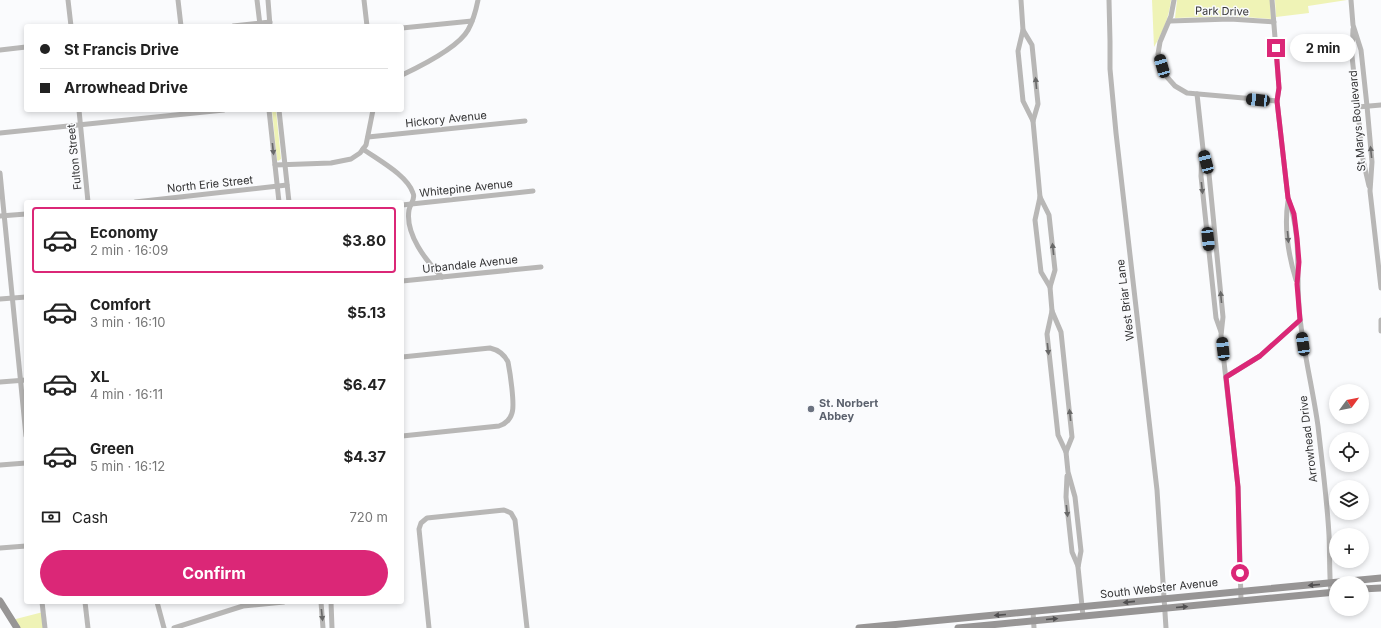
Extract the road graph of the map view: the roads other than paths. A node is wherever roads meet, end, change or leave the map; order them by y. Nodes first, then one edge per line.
1 (68, 0) edge
2 (178, 0) edge
3 (257, 0) edge
4 (268, 0) edge
5 (364, 0) edge
6 (478, 0) edge
7 (1108, 0) edge
8 (1174, 0) edge
9 (1272, 0) edge
10 (1351, 0) edge
11 (1020, 1) edge
12 (472, 21) junction
13 (1170, 21) junction
14 (1274, 22) junction
15 (71, 24) edge
16 (181, 24) edge
17 (260, 24) edge
18 (270, 24) edge
19 (367, 24) edge
20 (1353, 26) junction
21 (404, 28) edge
22 (1023, 30) junction
23 (24, 47) edge
24 (0, 50) edge
25 (404, 75) edge
26 (1197, 94) junction
27 (1277, 101) junction
28 (1381, 105) edge
29 (1367, 106) junction
30 (1358, 107) junction
31 (79, 112) edge
32 (191, 112) edge
33 (269, 112) edge
34 (279, 112) edge
35 (373, 112) edge
36 (525, 121) dead end
37 (1033, 121) junction
38 (81, 125) junction
39 (0, 133) edge
40 (368, 137) junction
41 (363, 149) junction
42 (1203, 149) junction
43 (285, 164) junction
44 (275, 165) junction
45 (0, 173) edge
46 (287, 185) junction
47 (277, 186) junction
48 (533, 191) dead end
49 (1370, 191) junction
50 (1040, 197) junction
51 (1288, 198) junction
52 (88, 200) edge
53 (153, 200) edge
54 (279, 200) edge
55 (289, 200) edge
56 (411, 204) junction
57 (404, 205) edge
58 (24, 214) edge
59 (2, 216) edge
60 (541, 266) dead end
61 (442, 276) junction
62 (404, 281) edge
63 (1297, 284) junction
64 (1050, 287) junction
65 (1381, 288) edge
66 (24, 297) edge
67 (12, 298) junction
68 (0, 299) edge
69 (1052, 311) junction
70 (1300, 320) junction
71 (1381, 320) edge
72 (1381, 331) edge
73 (1222, 335) junction
74 (404, 357) edge
75 (1226, 377) junction
76 (23, 380) edge
77 (0, 382) edge
78 (24, 399) edge
79 (404, 436) edge
80 (1066, 452) junction
81 (24, 462) edge
82 (0, 465) edge
83 (1068, 472) junction
84 (24, 546) edge
85 (0, 548) edge
86 (1078, 567) junction
87 (1330, 576) edge
88 (1381, 578) edge
89 (1369, 579) edge
90 (1329, 583) edge
91 (1381, 588) edge
92 (1369, 589) edge
93 (1240, 592) junction
94 (1329, 592) edge
95 (1164, 599) junction
96 (0, 601) edge
97 (1241, 601) junction
98 (42, 604) edge
99 (85, 604) edge
100 (158, 604) edge
101 (264, 604) edge
102 (321, 604) edge
103 (331, 604) edge
104 (1082, 607) junction
105 (1164, 608) junction
106 (1033, 611) junction
107 (1083, 616) junction
108 (1034, 624) edge
109 (905, 626) edge
110 (17, 628) edge
111 (45, 628) edge
112 (88, 628) edge
113 (164, 628) edge
114 (174, 628) edge
115 (323, 628) edge
116 (332, 628) edge
117 (429, 628) edge
118 (527, 628) edge
119 (858, 628) edge
120 (958, 628) edge
121 (1166, 628) edge

1 - 15 street
2 - 16 street
3 - 17 street
4 - 18 street
5 - 19 street
6 - 12 street
7 - 95 street, West Briar Lane
8 - 13 street
9 - 14 street, Arrowhead Drive
10 - 20 street, St Marys Boulevard
11 - 22 street
12 - 21 street
12 - 25 street
13 - 14 street, Park Drive
13 - 26 street
14 - 27 street, Arrowhead Drive
20 - 29 street, St Marys Boulevard
20 - 30 street
22 - 37 street
37 -> 22 street
23 - 24 street
26 - 27 street
26 - 42 street
27 - 51 street, Arrowhead Drive
28 - 29 street
29 - 30 street
49 -> 29 street, St Marys Boulevard
30 - 49 street
31 - 38 street, Fulton Street
32 - 38 street
33 -> 44 street
34 - 43 street
35 - 40 street
36 - 40 street, Hickory Avenue
37 - 50 street
38 - 39 street
38 - 52 street, Fulton Street
40 - 41 street
41 - 43 street
41 - 56 street
73 -> 42 street
42 -> 73 street
43 - 44 street
43 - 46 street
44 - 47 street
45 - 59 street
46 - 47 street, North Erie Street
46 - 55 street
47 - 53 street, North Erie Street
47 - 54 street
48 - 56 street, Whitepine Avenue
49 - 65 street, St Marys Boulevard
64 -> 50 street
50 - 64 street
51 -> 63 street
51 - 63 street, Arrowhead Drive
56 - 57 street, Whitepine Avenue
56 - 61 street
58 - 59 street
59 - 67 street
60 - 61 street, Urbandale Avenue
61 - 62 street, Urbandale Avenue
63 - 70 street, Arrowhead Drive
64 - 69 street
66 - 67 street
67 - 68 street
67 - 76 street
69 -> 80 street
80 -> 69 street
70 - 75 street
70 - 87 street, Arrowhead Drive
71 - 72 street
73 - 75 street
74 - 79 street
75 - 93 street
76 - 77 street
76 - 78 street
80 - 83 street
81 - 82 street
83 -> 86 street
83 - 86 street
84 - 85 street
86 - 104 street
88 - 89 main road, South Webster Avenue
90 -> 93 main road, South Webster Avenue
91 - 92 main road
93 - 95 main road, South Webster Avenue
93 - 97 street
94 - 97 main road, South Webster Avenue
95 -> 104 main road, South Webster Avenue
95 - 105 street, West Briar Lane
96 - 110 main road
105 -> 97 main road, South Webster Avenue
98 - 111 street
99 - 112 street
100 - 113 street
101 - 114 street
102 -> 115 street
103 - 116 street
104 - 106 main road, South Webster Avenue
104 - 107 street
105 - 107 main road, South Webster Avenue
105 - 121 street, West Briar Lane
106 - 108 street
106 -> 109 main road, South Webster Avenue
108 -> 107 main road, South Webster Avenue
108 - 120 main road, South Webster Avenue
109 - 119 main road, South Webster Avenue
117 - 118 street

